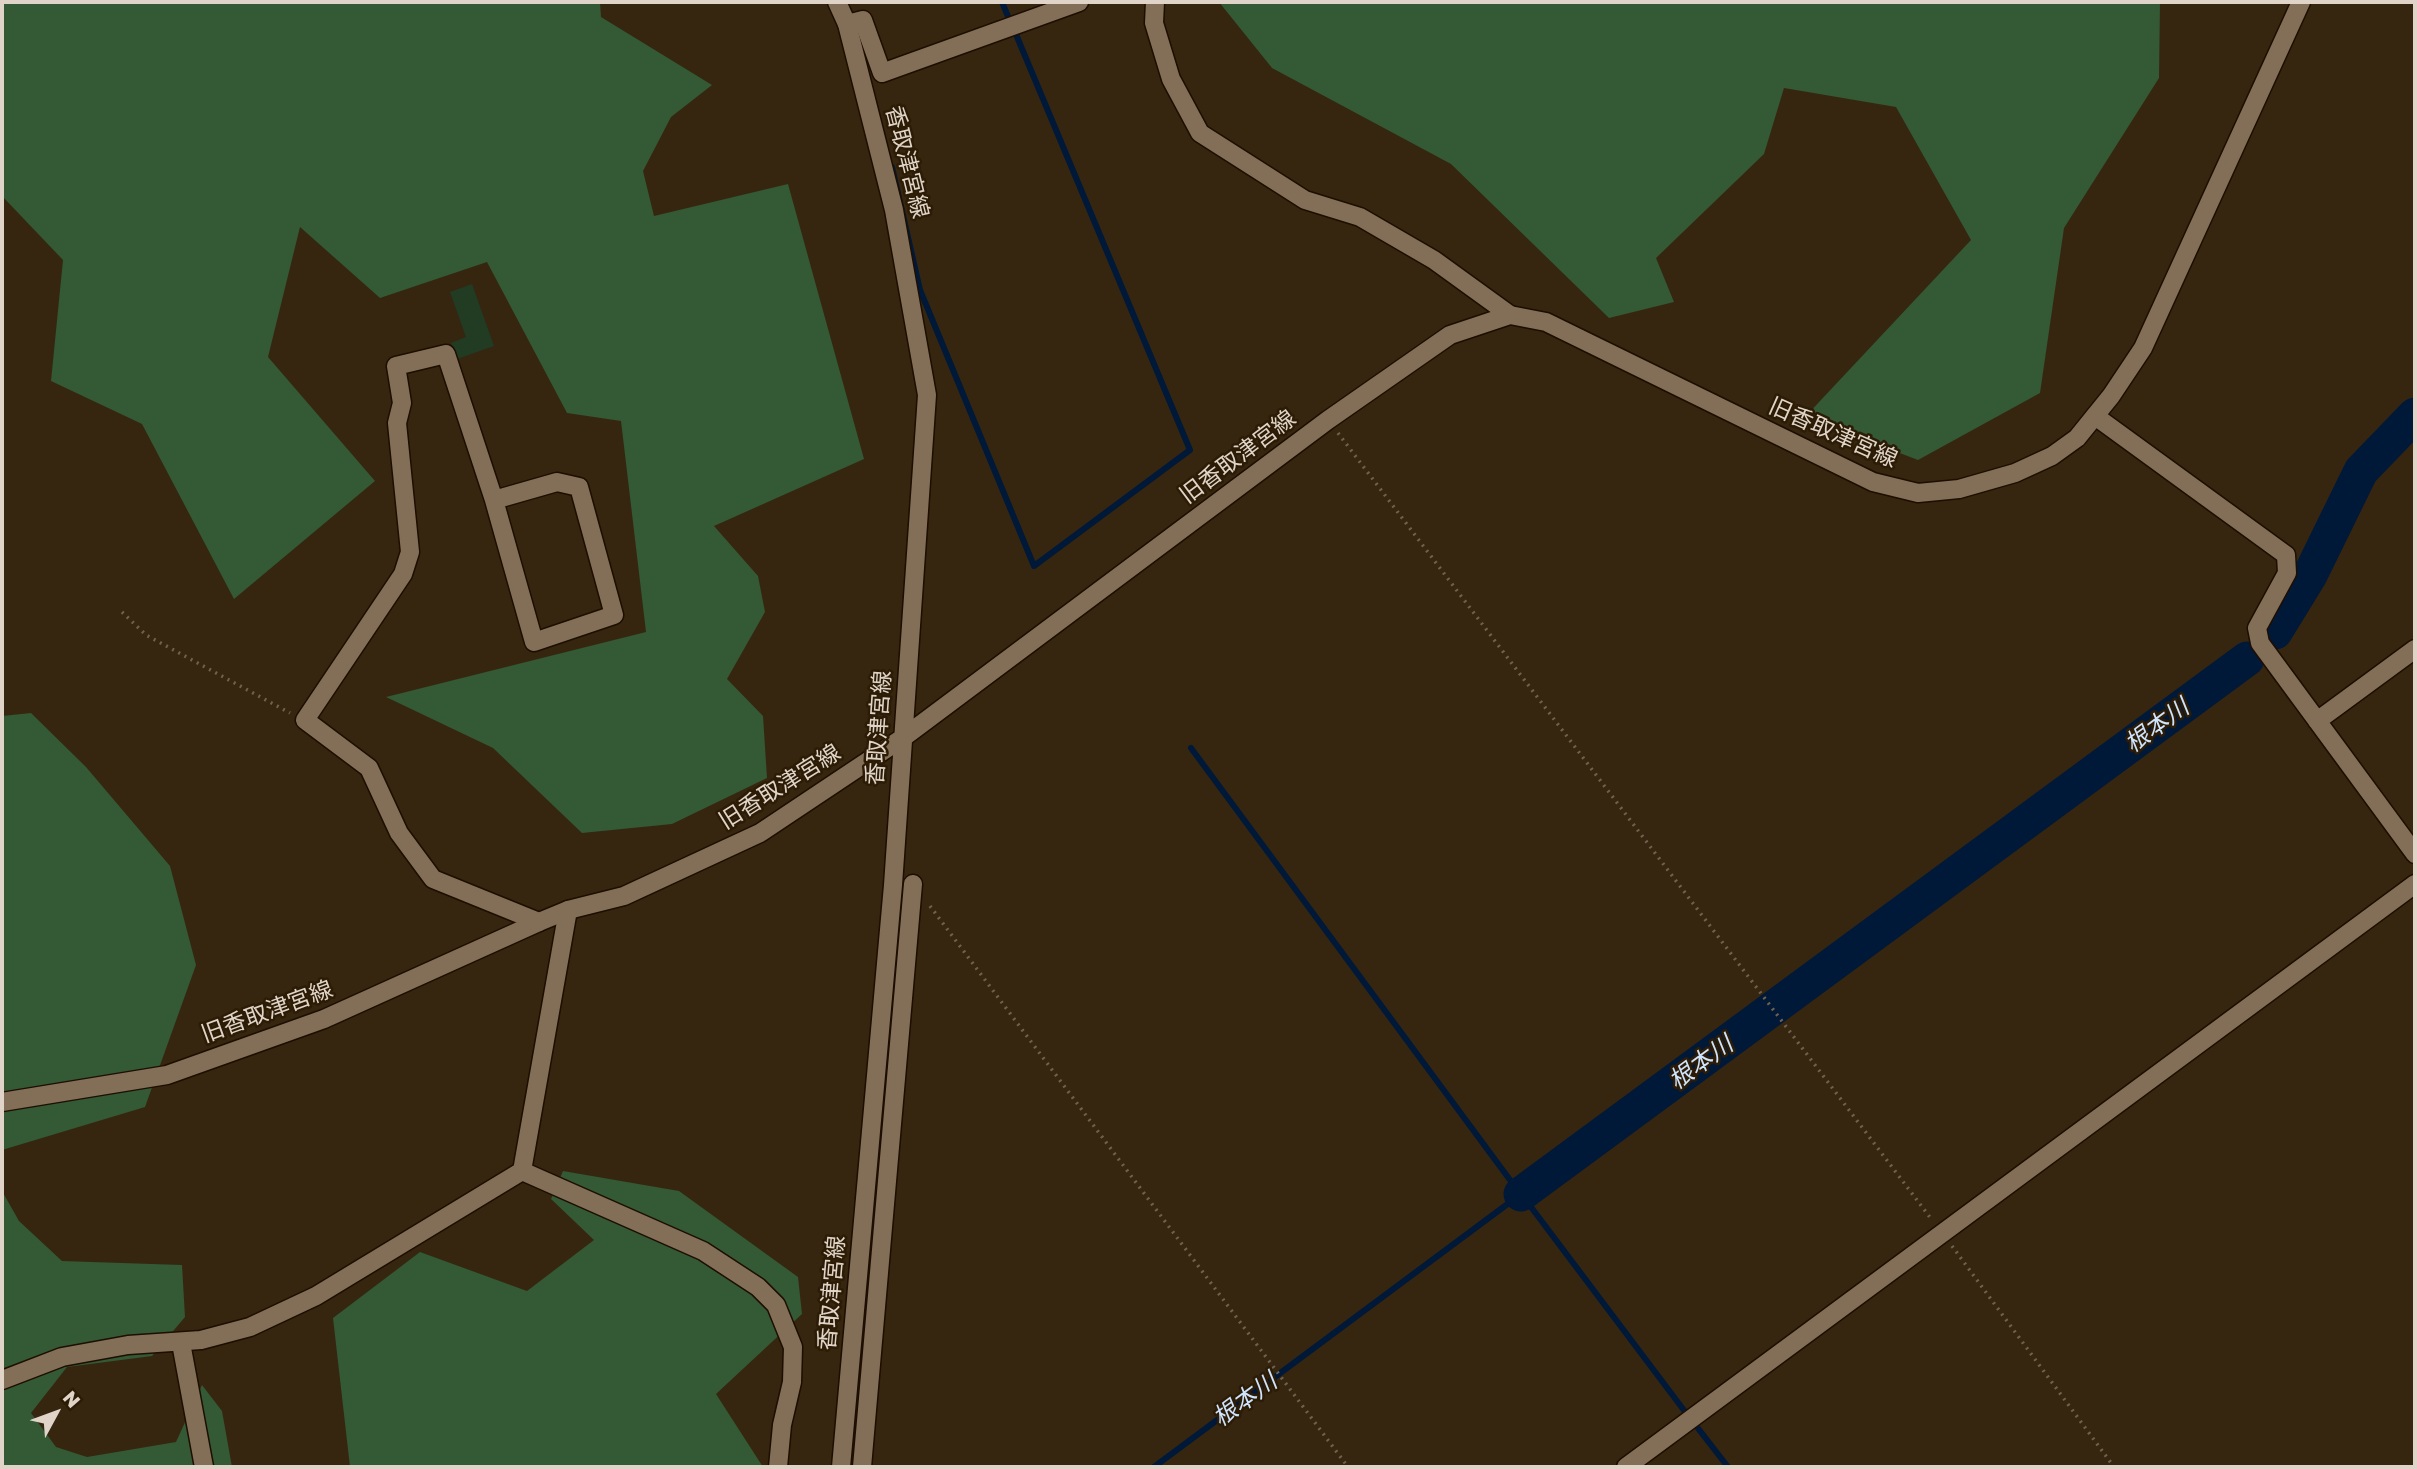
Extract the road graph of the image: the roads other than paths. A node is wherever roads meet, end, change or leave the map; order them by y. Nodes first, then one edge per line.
1 (838, 2) edge
2 (1079, 2) edge
3 (1155, 2) edge
4 (2301, 2) edge
5 (847, 24) junction
6 (1510, 315) junction
7 (2095, 416) junction
8 (494, 500) junction
9 (2415, 649) edge
10 (2317, 721) junction
11 (904, 737) junction
12 (2415, 853) edge
13 (912, 884) road end
14 (2415, 884) edge
15 (568, 910) junction
16 (539, 922) junction
17 (2, 1102) edge
18 (522, 1171) junction
19 (181, 1343) junction
20 (2, 1380) edge
21 (204, 1467) edge
22 (778, 1467) edge
23 (841, 1467) edge
24 (862, 1467) edge
25 (1626, 1467) edge

1 - 5 street, 香取津宮線
2 - 5 street
3 - 6 street
4 - 7 street, 旧香取津宮線
5 - 11 street, 香取津宮線
6 - 7 street, 旧香取津宮線
6 - 11 street, 旧香取津宮線
7 - 10 street
8 - 8 street
8 - 16 street
9 - 10 street
10 - 12 street
11 - 15 street, 旧香取津宮線
11 - 23 street, 香取津宮線
13 - 24 street
14 - 25 street
15 - 16 street, 旧香取津宮線
15 - 18 street
16 - 17 street, 旧香取津宮線
18 - 19 street
18 - 22 street
19 - 20 street
19 - 21 street

